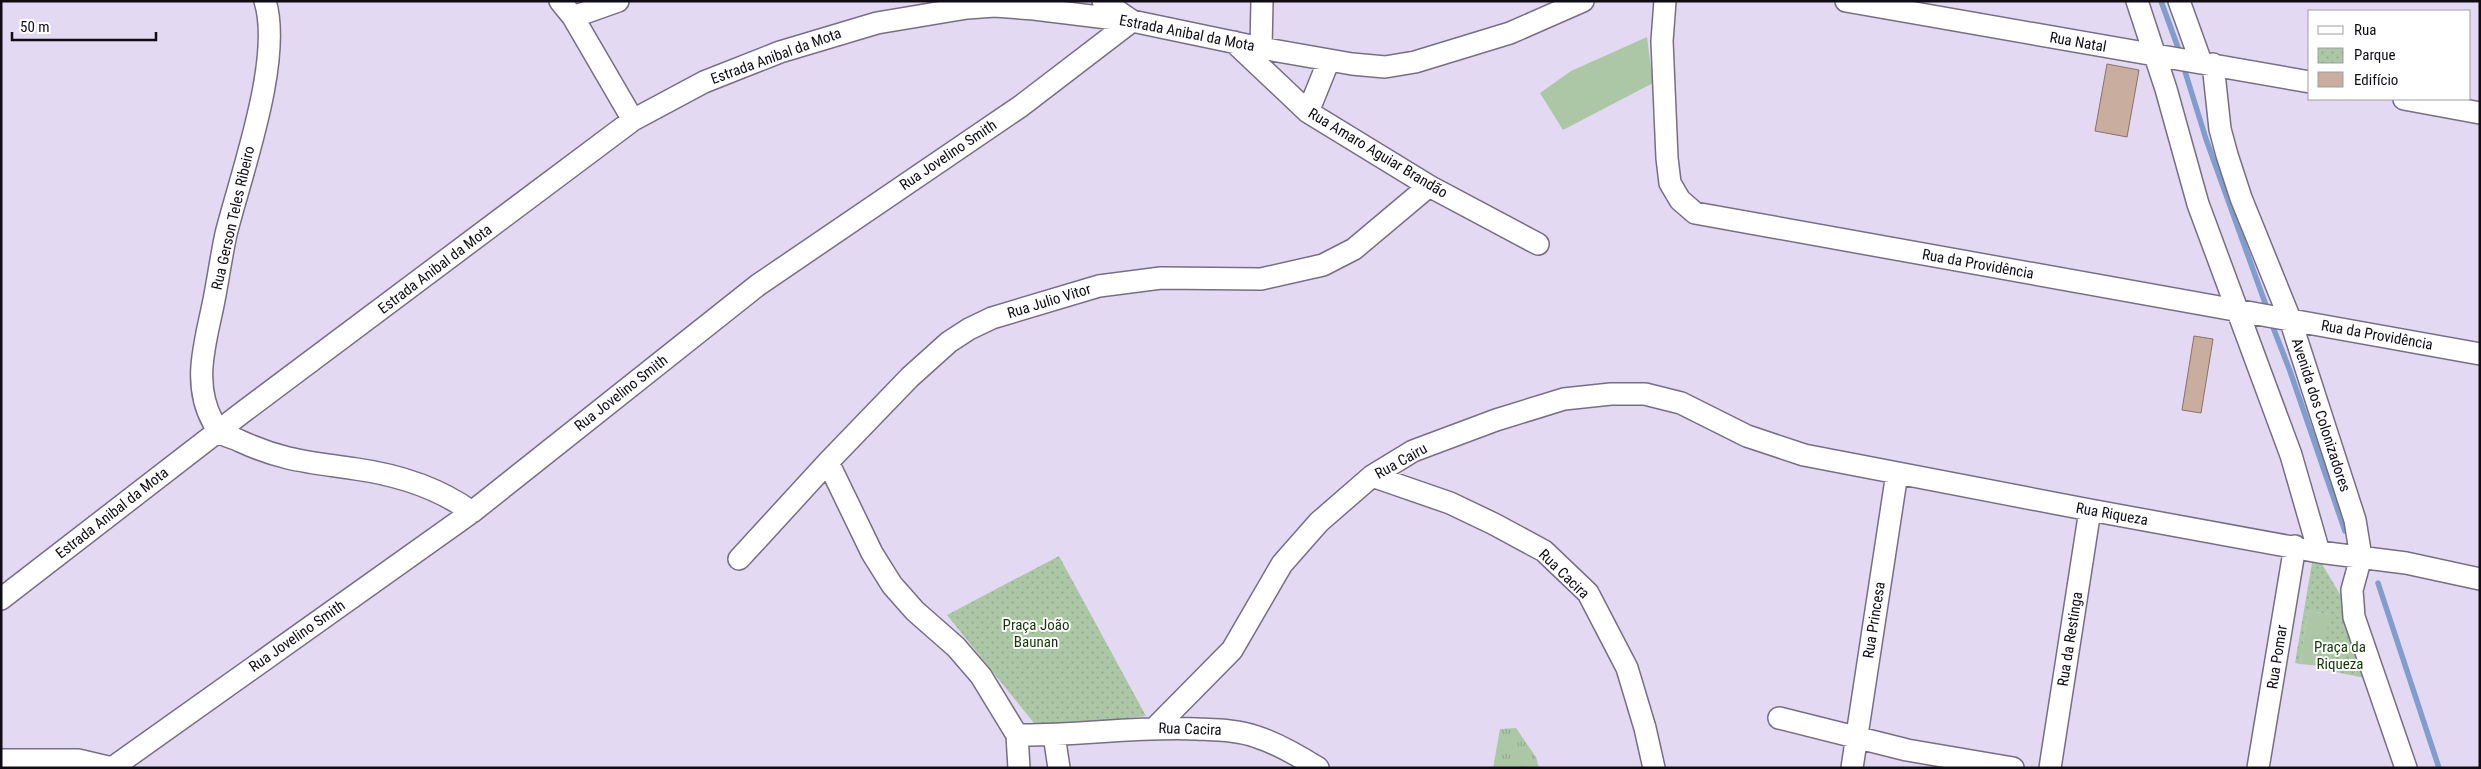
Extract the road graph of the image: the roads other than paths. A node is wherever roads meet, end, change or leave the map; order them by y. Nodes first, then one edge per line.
1 (265, 1) edge
2 (618, 1) edge
3 (1103, 1) edge
4 (1262, 1) edge
5 (1583, 1) edge
6 (1665, 1) edge
7 (1846, 1) edge
8 (2137, 1) edge
9 (2179, 1) edge
10 (566, 9) edge
11 (1132, 20) junction
12 (1232, 41) junction
13 (1261, 48) junction
14 (2160, 56) junction
15 (1329, 60) junction
16 (2203, 62) junction
17 (2308, 82) edge
18 (2409, 100) edge
19 (1308, 112) junction
20 (2480, 113) edge
21 (632, 120) junction
22 (1429, 186) junction
23 (1538, 244) dead end
24 (2242, 310) junction
25 (2283, 318) junction
26 (2480, 354) edge
27 (219, 432) junction
28 (1747, 436) joint
29 (828, 462) junction
30 (1897, 473) junction
31 (1372, 476) junction
32 (2090, 510) junction
33 (472, 512) junction
34 (2295, 546) junction
35 (2319, 552) junction
36 (2361, 557) junction
37 (739, 560) dead end
38 (2480, 579) edge
39 (1, 599) edge
40 (1779, 718) dead end
41 (1156, 727) junction
42 (1017, 735) junction
43 (1054, 735) junction
44 (1856, 739) junction
45 (1, 760) edge
46 (112, 768) edge
47 (1019, 768) edge
48 (1059, 768) edge
49 (1318, 768) edge
50 (1654, 768) edge
51 (1852, 768) edge
52 (2013, 768) edge
53 (2050, 768) edge
54 (2258, 768) edge
55 (2406, 768) edge

1 - 27 street, Rua Gerson Teles Ribeiro
2 - 10 street
3 - 11 street
4 - 13 street
5 - 15 street, Estrada Anibal da Mota
6 - 24 street, Rua da Providência
7 - 14 street, Rua Natal
8 - 14 street
9 - 16 street, Avenida dos Colonizadores
10 - 21 street
11 - 12 street, Estrada Anibal da Mota
11 - 21 street, Estrada Anibal da Mota
11 - 33 street, Rua Jovelino Smith
12 - 13 street, Estrada Anibal da Mota
12 - 19 street, Rua Amaro Aguiar Brandão
13 - 15 street, Estrada Anibal da Mota
14 - 16 street, Rua Natal
14 - 24 street
15 - 19 street
16 - 17 street, Rua Natal
16 - 25 street, Avenida dos Colonizadores
18 - 20 street
19 - 22 street, Rua Amaro Aguiar Brandão
21 - 27 street, Estrada Anibal da Mota
22 - 23 street, Rua Amaro Aguiar Brandão
22 - 29 street, Rua Julio Vitor
24 - 25 street, Rua da Providência
24 - 35 street
25 - 26 street, Rua da Providência
25 - 36 street, Avenida dos Colonizadores
27 - 33 street
27 - 39 street, Estrada Anibal da Mota
28 - 30 street, Rua Riqueza
28 - 31 street, Rua Cairu
29 - 37 street, Rua Julio Vitor
29 - 42 street
30 - 32 street, Rua Riqueza
30 - 44 street, Rua Princesa
31 - 41 street, Rua Cairu
31 - 50 street, Rua Cacira
32 - 34 street, Rua Riqueza
32 - 53 street, Rua da Restinga
33 - 46 street, Rua Jovelino Smith
34 - 35 street, Rua Riqueza
34 - 54 street, Rua Pomar
35 - 36 street, Rua Riqueza
36 - 38 street, Rua Riqueza
36 - 55 street, Avenida dos Colonizadores
40 - 44 street
41 - 43 street, Rua Cacira
41 - 49 street, Rua Cacira
42 - 43 street, Rua Cacira
42 - 47 street
43 - 48 street
44 - 51 street, Rua Princesa
44 - 52 street
45 - 46 street

